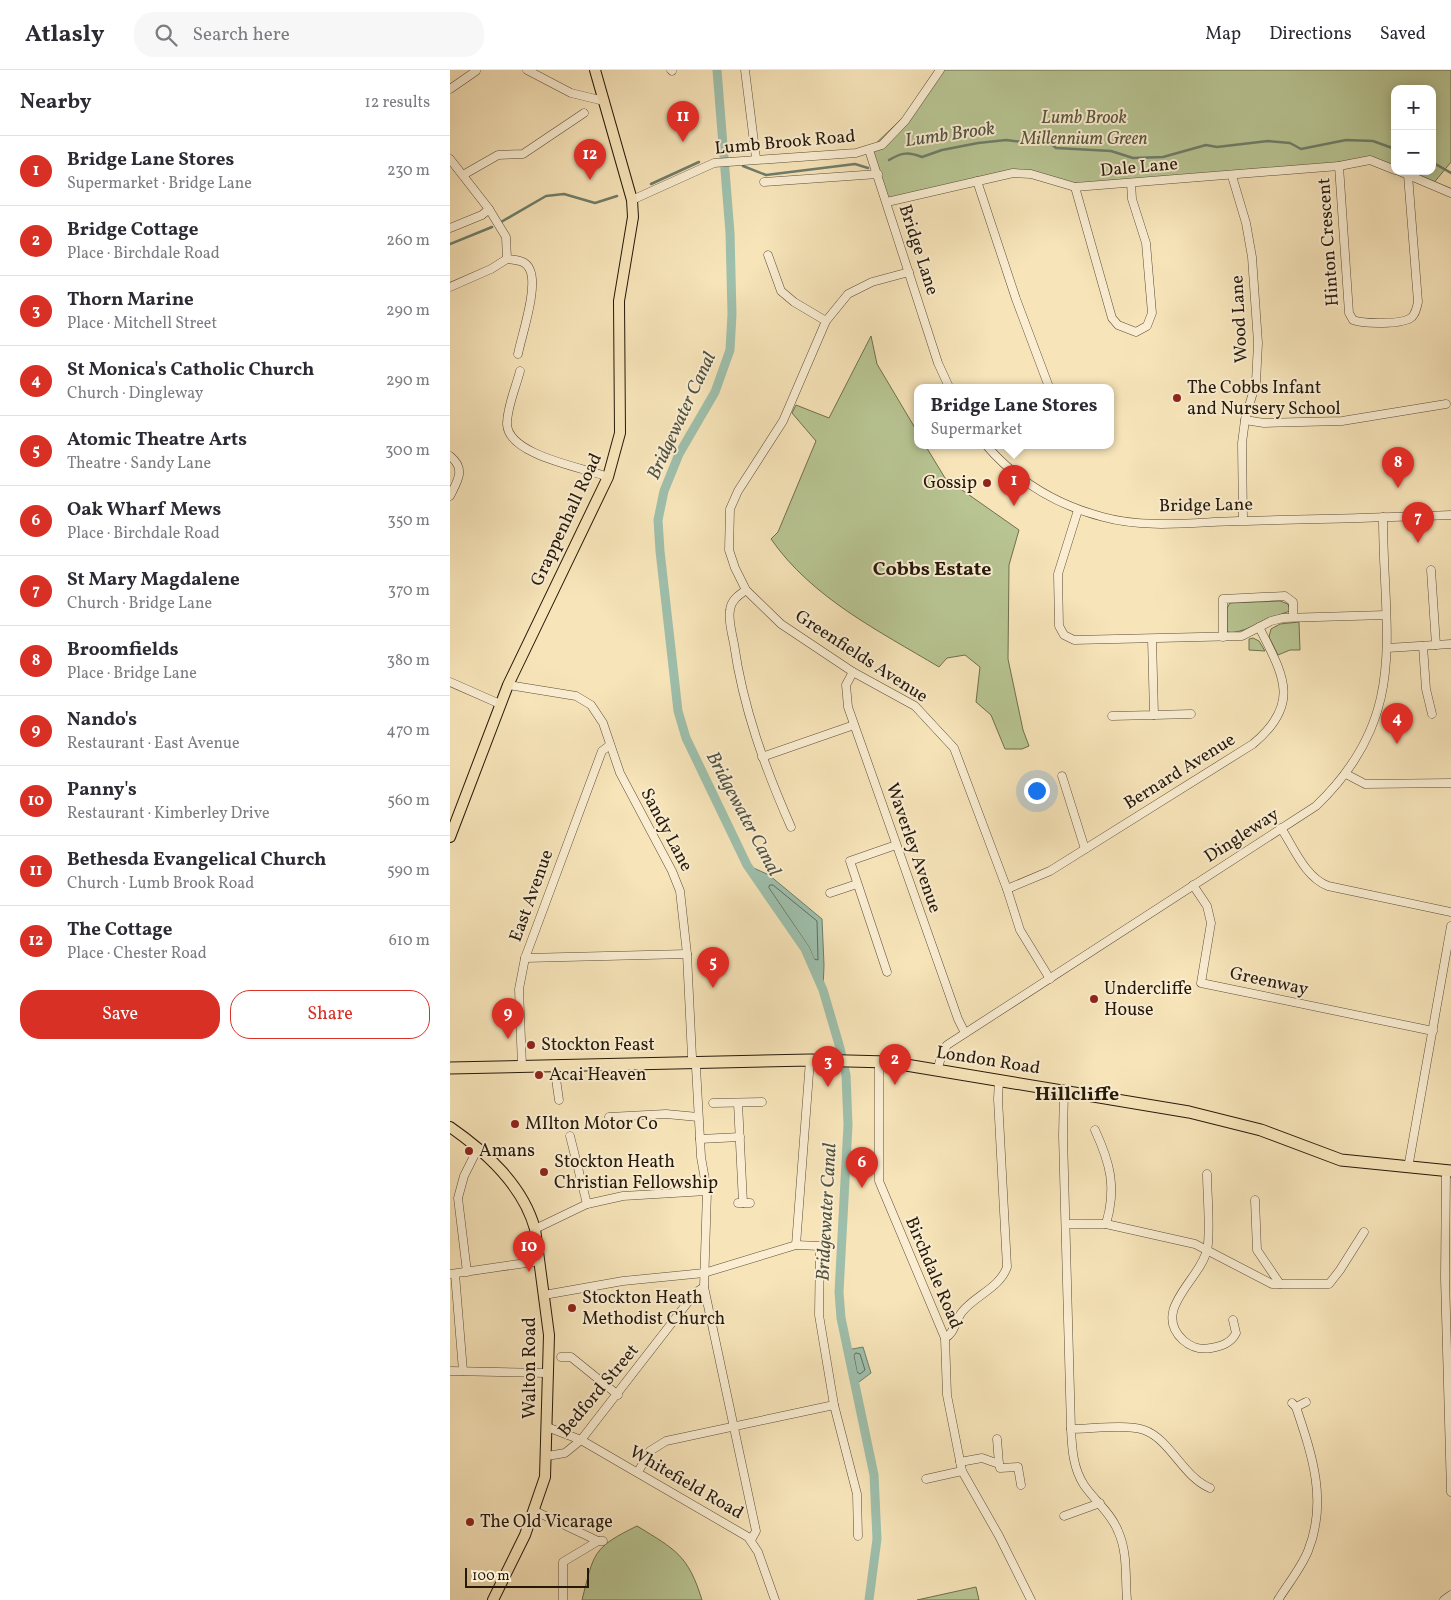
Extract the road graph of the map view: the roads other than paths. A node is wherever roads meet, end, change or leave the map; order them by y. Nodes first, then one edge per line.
1 (526, 70) edge
2 (594, 70) edge
3 (745, 70) edge
4 (940, 70) edge
5 (476, 71) dead end
6 (450, 89) edge
7 (604, 101) junction
8 (584, 113) dead end
9 (869, 150) junction
10 (756, 158) junction
11 (450, 159) edge
12 (1339, 166) junction
13 (1391, 168) edge
14 (878, 174) junction
15 (463, 175) junction
16 (1408, 175) joint
17 (1232, 176) junction
18 (977, 181) junction
19 (764, 182) dead end
20 (1131, 183) junction
21 (1075, 187) junction
22 (1451, 193) edge
23 (632, 200) junction
24 (887, 202) junction
25 (489, 209) junction
26 (450, 228) edge
27 (768, 255) dead end
28 (507, 259) junction
29 (909, 272) junction
30 (450, 287) edge
31 (826, 321) junction
32 (518, 354) dead end
33 (520, 371) dead end
34 (948, 384) edge
35 (1048, 384) edge
36 (1446, 404) dead end
37 (1245, 420) junction
38 (990, 449) edge
39 (450, 456) edge
40 (608, 477) junction
41 (450, 496) edge
42 (1078, 510) junction
43 (1451, 515) edge
44 (1383, 517) junction
45 (1243, 520) junction
46 (1431, 570) dead end
47 (746, 590) junction
48 (1386, 615) junction
49 (1294, 616) junction
50 (1259, 627) junction
51 (1223, 637) junction
52 (1152, 639) junction
53 (1451, 644) edge
54 (1436, 645) junction
55 (1423, 646) junction
56 (1387, 648) junction
57 (853, 672) junction
58 (450, 682) edge
59 (508, 685) junction
60 (500, 704) junction
61 (1191, 714) dead end
62 (1432, 714) dead end
63 (1154, 715) junction
64 (1112, 716) dead end
65 (854, 724) junction
66 (610, 745) junction
67 (762, 757) junction
68 (1346, 774) junction
69 (1062, 776) dead end
70 (1451, 783) edge
71 (791, 826) dead end
72 (1281, 828) junction
73 (450, 837) edge
74 (896, 845) junction
75 (1085, 849) junction
76 (857, 884) junction
77 (1193, 885) junction
78 (1008, 889) junction
79 (830, 893) dead end
80 (1451, 912) edge
81 (1451, 926) edge
82 (686, 954) junction
83 (525, 958) junction
84 (888, 972) dead end
85 (1050, 979) junction
86 (1432, 1031) junction
87 (965, 1033) junction
88 (810, 1060) junction
89 (694, 1062) junction
90 (880, 1062) junction
91 (522, 1066) junction
92 (554, 1066) junction
93 (450, 1068) edge
94 (937, 1071) junction
95 (999, 1080) junction
96 (1064, 1090) junction
97 (559, 1100) dead end
98 (738, 1102) junction
99 (762, 1102) dead end
100 (713, 1103) dead end
101 (609, 1117) dead end
102 (698, 1117) junction
103 (450, 1127) edge
104 (1095, 1130) dead end
105 (570, 1136) dead end
106 (740, 1137) junction
107 (700, 1139) junction
108 (478, 1148) junction
109 (1408, 1168) junction
110 (1449, 1171) edge
111 (1208, 1174) dead end
112 (707, 1191) junction
113 (1255, 1200) dead end
114 (744, 1203) dead end
115 (587, 1204) junction
116 (1066, 1224) junction
117 (1106, 1224) junction
118 (535, 1229) junction
119 (1364, 1232) dead end
120 (796, 1245) junction
121 (1208, 1250) junction
122 (540, 1261) junction
123 (467, 1272) junction
124 (704, 1273) junction
125 (453, 1274) edge
126 (1448, 1279) edge
127 (1280, 1284) junction
128 (704, 1287) junction
129 (544, 1295) junction
130 (1233, 1320) dead end
131 (945, 1338) junction
132 (561, 1358) dead end
133 (450, 1371) edge
134 (462, 1371) junction
135 (547, 1373) junction
136 (1449, 1375) edge
137 (618, 1395) junction
138 (1306, 1402) dead end
139 (834, 1405) junction
140 (734, 1425) junction
141 (547, 1427) junction
142 (1071, 1429) junction
143 (996, 1439) dead end
144 (581, 1440) junction
145 (548, 1456) junction
146 (960, 1462) junction
147 (999, 1464) junction
148 (962, 1471) junction
149 (638, 1472) junction
150 (926, 1478) dead end
151 (1021, 1485) dead end
152 (1210, 1488) dead end
153 (1451, 1492) edge
154 (1100, 1503) junction
155 (535, 1511) junction
156 (1064, 1516) dead end
157 (858, 1536) dead end
158 (751, 1540) junction
159 (1451, 1595) edge
160 (493, 1600) edge
161 (563, 1600) edge
162 (775, 1600) edge
163 (1030, 1600) edge
164 (1127, 1600) edge
165 (1278, 1600) edge
166 (1444, 1600) edge

1 - 7 street
2 - 7 main road, Grappenhall Road
3 - 10 street
4 - 9 street, Lumb Brook Road
5 - 6 street
7 - 23 main road, Grappenhall Road
8 - 15 street
9 - 10 street, Lumb Brook Road
9 - 14 street, Bridge Lane
10 - 23 street, Lumb Brook Road
11 - 15 street
12 - 13 street, Dale Lane
12 - 16 street, Hinton Crescent
12 - 17 street, Dale Lane
14 - 19 street, Lumb Brook Road
14 - 24 street, Bridge Lane
15 - 25 street
16 - 22 street
17 - 20 street, Dale Lane
17 - 37 street, Wood Lane
18 - 21 street, Dale Lane
18 - 24 street, Dale Lane
18 - 35 street
20 - 21 street, Dale Lane
20 - 21 street
23 - 40 main road, Grappenhall Road
24 - 29 street, Bridge Lane
25 - 26 street
25 - 28 street
27 - 31 street
28 - 30 street
28 - 32 street
29 - 31 street, Greenfields Avenue
29 - 34 street, Bridge Lane
31 - 47 street, Greenfields Avenue
33 - 40 street
36 - 37 street
37 - 45 street, Wood Lane
38 - 42 street, Bridge Lane
39 - 41 street
40 - 59 main road, Grappenhall Road
42 - 45 street, Bridge Lane
42 - 52 street
43 - 44 street, Bridge Lane
44 - 45 street, Bridge Lane
44 - 48 street, Dingleway
46 - 54 street
47 - 57 street, Greenfields Avenue
47 - 67 street
48 - 49 street
48 - 56 street, Dingleway
49 - 50 street
49 - 51 street
50 - 51 street
50 - 75 street, Bernard Avenue
51 - 52 street
52 - 63 street
53 - 54 street
54 - 55 street
55 - 56 street
55 - 62 street
56 - 68 street, Dingleway
57 - 65 street, Waverley Avenue
57 - 78 street, Greenfields Avenue
58 - 60 street
59 - 60 main road, Grappenhall Road
59 - 66 street, Sandy Lane
60 - 73 main road, Grappenhall Road
61 - 63 street
63 - 64 street
65 - 67 street
65 - 74 street, Waverley Avenue
66 - 82 street, Sandy Lane
66 - 83 street, East Avenue
67 - 71 street
68 - 70 street
68 - 72 street, Dingleway
69 - 75 street
72 - 77 street, Dingleway
72 - 80 street
74 - 76 street
74 - 87 street, Waverley Avenue
75 - 78 street, Bernard Avenue
76 - 79 street
76 - 84 street
77 - 85 street, Dingleway
77 - 86 street, Greenway
78 - 85 street, Greenfields Avenue
81 - 86 street
82 - 83 street
82 - 89 street, Sandy Lane
83 - 91 street, East Avenue
85 - 87 street, Dingleway
86 - 109 street
87 - 94 street, Dingleway
88 - 89 highway, London Road
88 - 90 highway, London Road
88 - 120 street
89 - 92 highway, London Road
89 - 102 street, Sandy Lane
90 - 94 highway, London Road
90 - 131 street, Birchdale Road
91 - 92 highway, London Road
91 - 93 highway, London Road
92 - 97 street
94 - 95 highway, London Road
95 - 96 highway, London Road
95 - 131 street
96 - 109 highway, London Road
96 - 116 street
98 - 99 street
98 - 100 street
98 - 106 street
101 - 102 street
102 - 107 street, Sandy Lane
103 - 108 main road, Walton Road
104 - 117 street
105 - 115 street
106 - 107 street
106 - 114 street
107 - 112 street, Sandy Lane
108 - 118 main road, Walton Road
108 - 123 street
109 - 110 highway, London Road
110 - 126 street
111 - 121 street
112 - 115 street
112 - 124 street, Sandy Lane
113 - 127 street
115 - 118 street
116 - 117 street
116 - 142 street
117 - 121 street
118 - 122 main road, Walton Road
119 - 127 street
120 - 124 street
120 - 139 street
121 - 127 street
121 - 130 street
122 - 123 street
122 - 129 main road, Walton Road
123 - 125 street
124 - 128 street, Sandy Lane
124 - 129 street
125 - 134 street
126 - 136 street
128 - 137 street, Bedford Street
128 - 140 street, Sandy Lane
129 - 135 main road, Walton Road
131 - 146 street, Birchdale Road
132 - 137 street
133 - 134 street
134 - 135 street
135 - 141 main road, Walton Road
136 - 153 street
137 - 144 street, Bedford Street
138 - 165 street
139 - 140 street
139 - 157 street
140 - 149 street
140 - 158 street, Sandy Lane
141 - 144 street, Whitefield Road
141 - 145 main road, Walton Road
142 - 152 street
142 - 154 street
143 - 147 street
144 - 145 street, Bedford Street
144 - 149 street, Whitefield Road
145 - 155 main road, Walton Road
146 - 147 street
146 - 148 street, Birchdale Road
147 - 151 street
148 - 150 street
148 - 163 street, Birchdale Road
149 - 158 street, Whitefield Road
154 - 156 street
154 - 164 street
155 - 160 main road, Walton Road
155 - 161 street
158 - 162 street, Whitefield Road
159 - 166 street

